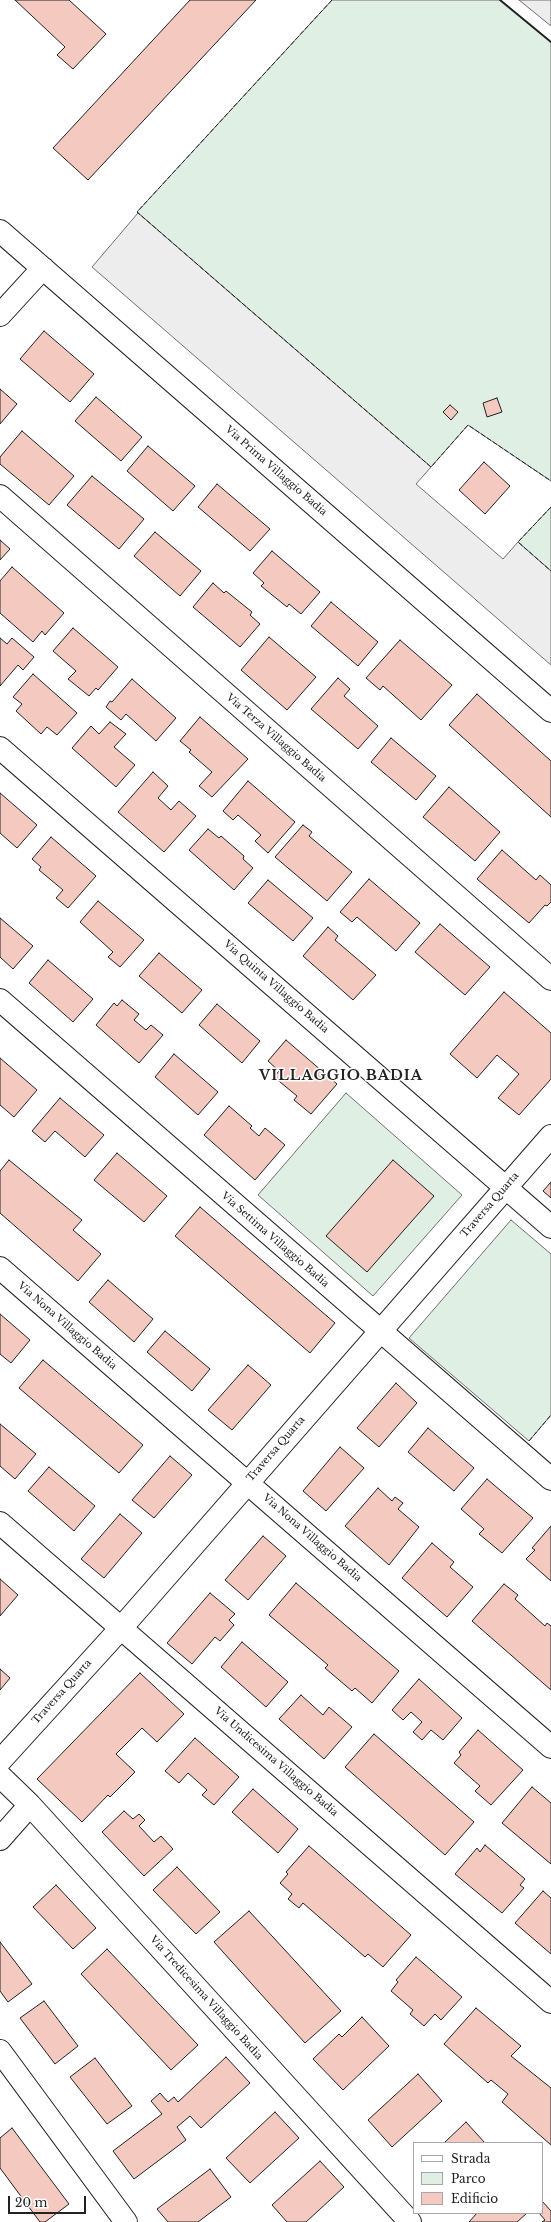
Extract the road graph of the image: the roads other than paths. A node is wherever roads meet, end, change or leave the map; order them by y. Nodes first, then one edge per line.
1 (0, 231) edge
2 (43, 268) junction
3 (0, 316) edge
4 (0, 496) edge
5 (551, 711) edge
6 (0, 748) edge
7 (551, 979) edge
8 (0, 1000) edge
9 (551, 1136) edge
10 (506, 1187) junction
11 (551, 1227) edge
12 (0, 1268) edge
13 (380, 1330) junction
14 (551, 1479) edge
15 (248, 1482) junction
16 (0, 1523) edge
17 (122, 1627) junction
18 (551, 1747) edge
19 (0, 1760) edge
20 (0, 1776) edge
21 (30, 1805) junction
22 (0, 1839) edge
23 (551, 2002) edge
24 (0, 2051) edge
25 (126, 2222) edge
26 (410, 2222) edge

1 - 2 street, Via Prima Villaggio Badia
2 - 3 street
2 - 5 street, Via Prima Villaggio Badia
4 - 7 street, Via Terza Villaggio Badia
6 - 10 street, Via Quinta Villaggio Badia
8 - 13 street, Via Settima Villaggio Badia
9 - 10 street, Traversa Quarta
10 - 11 street, Via Quinta Villaggio Badia
10 - 13 street, Traversa Quarta
12 - 15 street, Via Nona Villaggio Badia
13 - 14 street, Via Settima Villaggio Badia
13 - 15 street, Traversa Quarta
15 - 17 street, Traversa Quarta
15 - 18 street, Via Nona Villaggio Badia
16 - 17 street, Via Undicesima Villaggio Badia
17 - 19 street, Traversa Quarta
17 - 23 street, Via Undicesima Villaggio Badia
20 - 21 street, Via Tredicesima Villaggio Badia
21 - 22 street
21 - 26 street, Via Tredicesima Villaggio Badia
24 - 25 street

